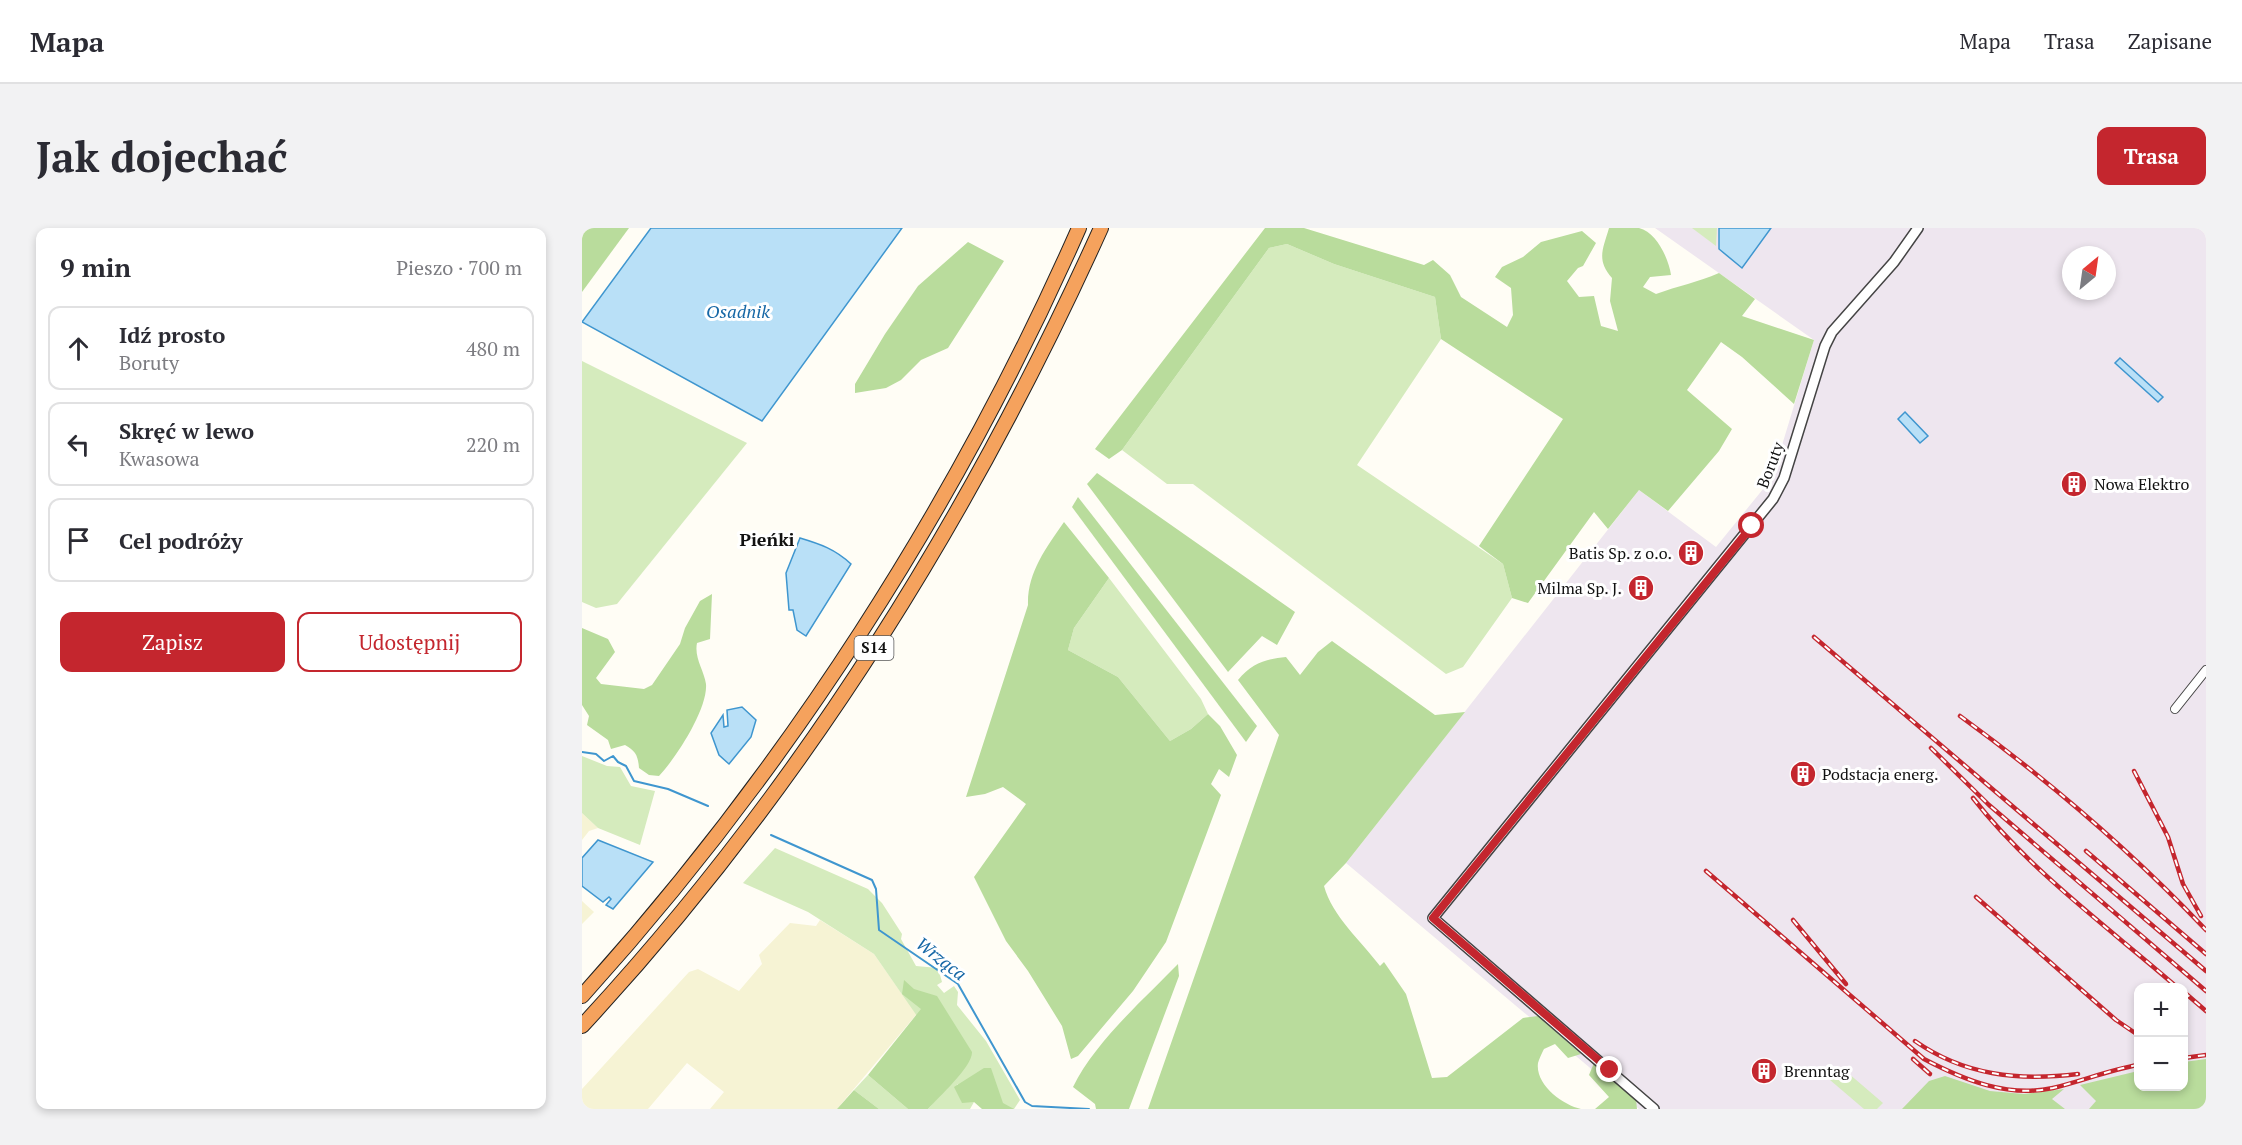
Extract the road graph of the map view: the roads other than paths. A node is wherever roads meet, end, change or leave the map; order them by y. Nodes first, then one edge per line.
1 (1079, 228) edge
2 (1101, 228) edge
3 (1918, 228) edge
4 (2206, 670) edge
5 (2175, 709) dead end
6 (582, 996) edge
7 (582, 1026) edge
8 (1654, 1109) edge

1 - 6 highway, S14
2 - 7 highway, S14
3 - 8 street, Boruty
4 - 5 street

